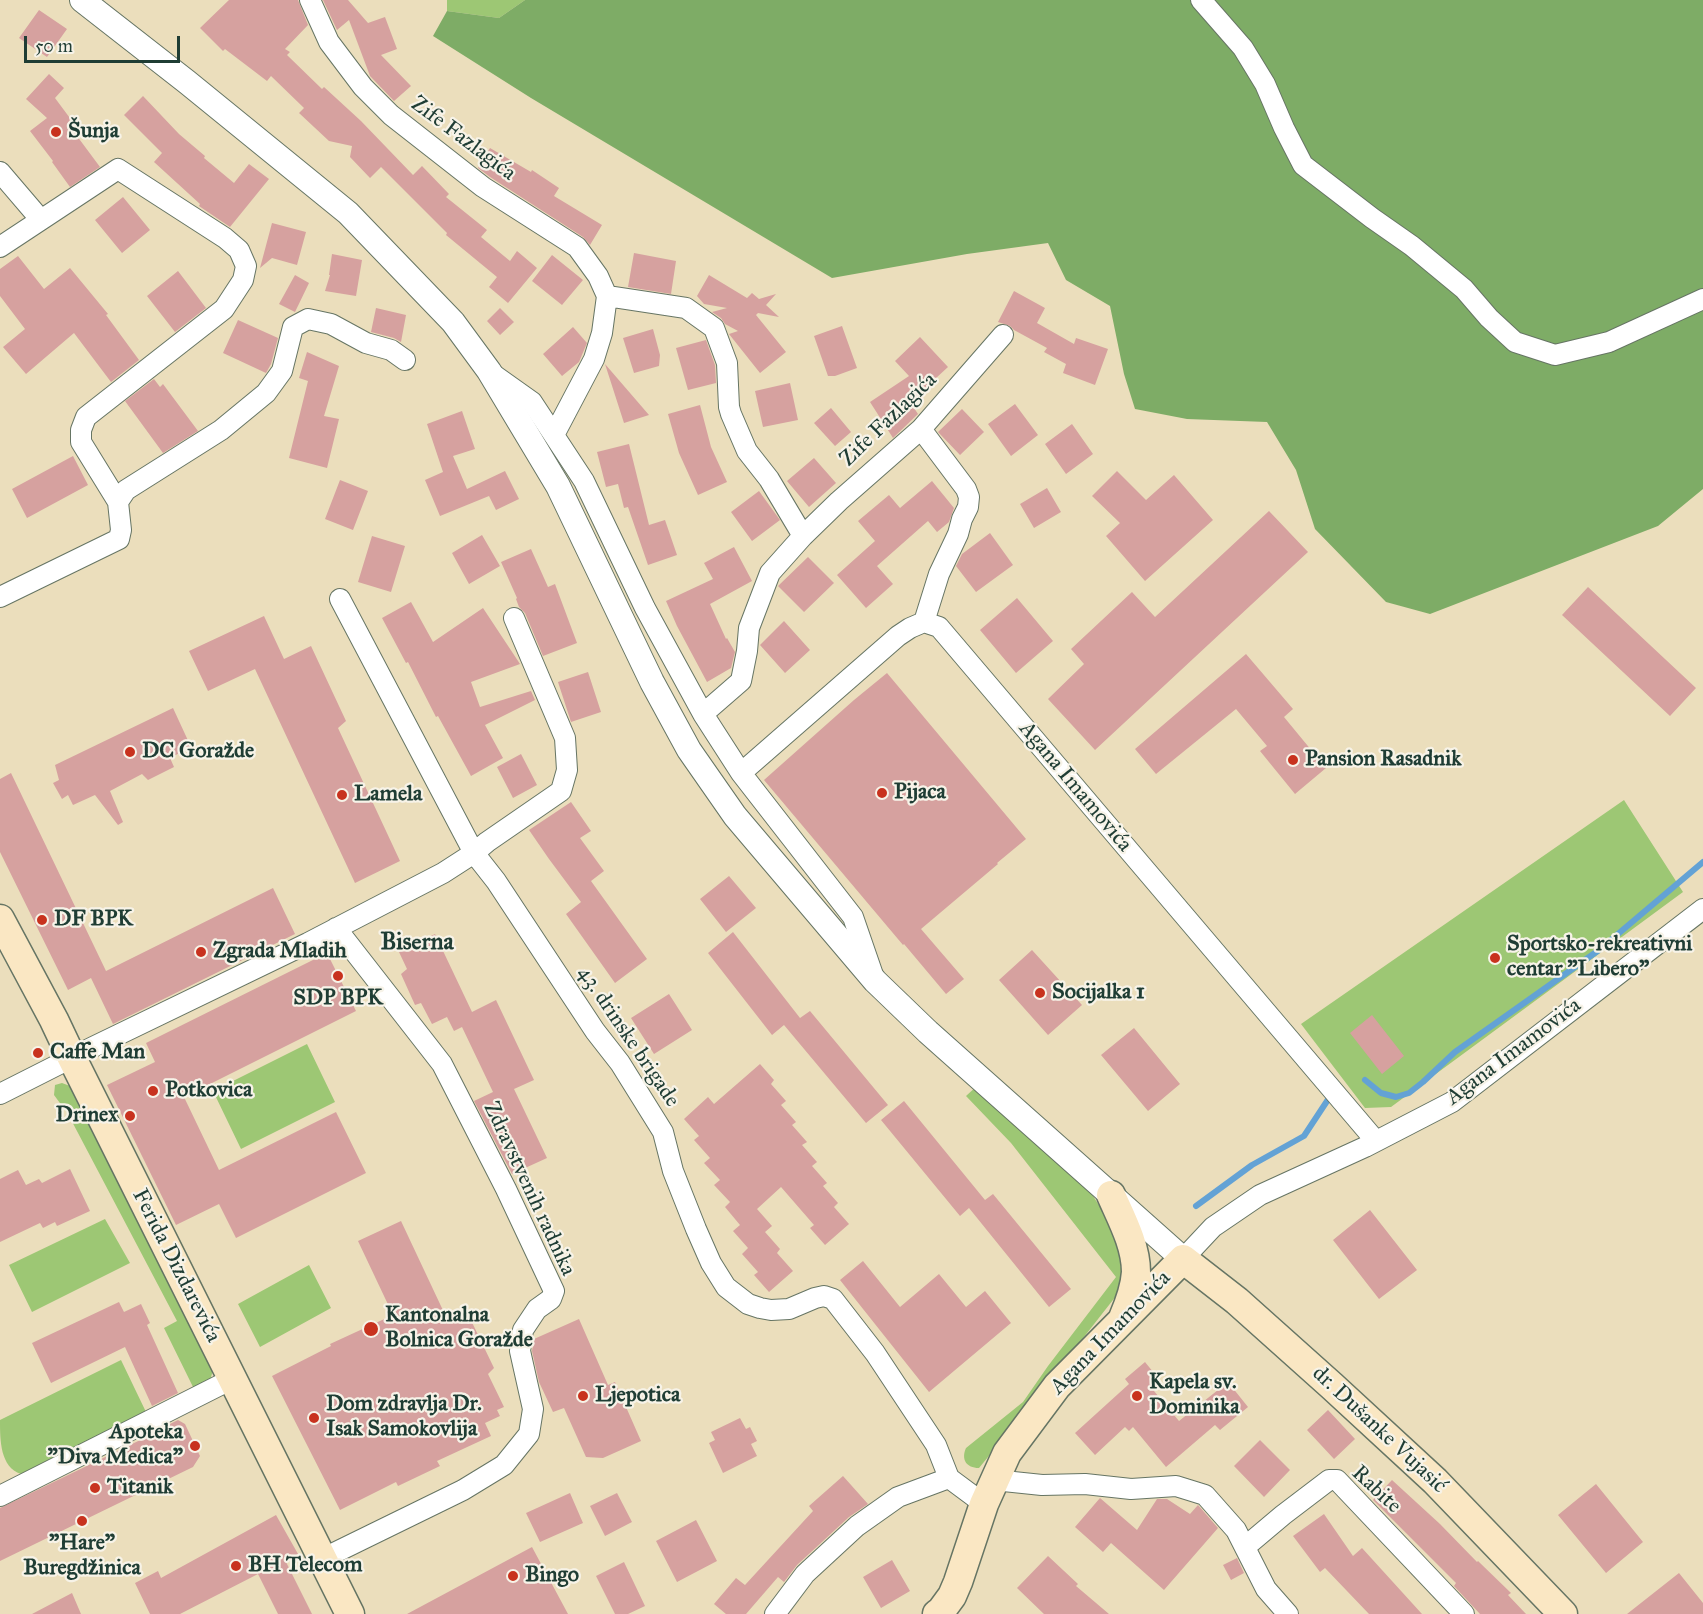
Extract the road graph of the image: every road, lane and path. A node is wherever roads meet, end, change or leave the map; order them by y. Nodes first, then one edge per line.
1 (82, 0) edge
2 (310, 0) edge
3 (1201, 0) edge
4 (0, 172) edge
5 (41, 220) junction
6 (0, 247) edge
7 (607, 296) junction
8 (1703, 299) edge
9 (1003, 335) dead end
10 (405, 360) dead end
11 (489, 371) junction
12 (921, 429) junction
13 (554, 435) junction
14 (118, 502) junction
15 (803, 536) junction
16 (0, 597) edge
17 (340, 599) dead end
18 (514, 618) dead end
19 (924, 622) junction
20 (703, 714) junction
21 (741, 773) junction
22 (474, 854) junction
23 (1703, 909) edge
24 (0, 919) edge
25 (336, 928) junction
26 (875, 981) junction
27 (72, 1059) junction
28 (0, 1094) edge
29 (1376, 1140) junction
30 (1111, 1195) junction
31 (1183, 1259) junction
32 (1123, 1320) junction
33 (232, 1379) junction
34 (949, 1478) junction
35 (3, 1488) edge
36 (989, 1492) junction
37 (1245, 1548) junction
38 (322, 1558) junction
39 (941, 1613) edge
40 (350, 1614) edge
41 (775, 1614) edge
42 (1288, 1614) edge
43 (1464, 1614) edge
44 (1563, 1614) edge

1 - 11 street
2 - 7 street, Zife Fazlagića
3 - 8 street
4 - 5 street
5 - 6 street
5 - 14 street
7 - 13 street
7 - 15 street
9 - 12 street, Zife Fazlagića
10 - 14 street
11 - 13 street
11 - 26 street
12 - 15 street, Zife Fazlagića
12 - 19 street
13 - 20 street
14 - 16 street
15 - 20 street, Zife Fazlagića
17 - 22 street, 43. drinske brigade
18 - 22 street
19 - 21 street
19 - 29 street, Agana Imamovića
20 - 21 street
21 - 26 street
22 - 25 street
22 - 34 street, 43. drinske brigade
23 - 29 street, Agana Imamovića
24 - 27 main road, Ferida Dizdarevića
25 - 27 street
25 - 38 street, Zdravstvenih radnika
26 - 30 street
27 - 28 street
27 - 33 main road, Ferida Dizdarevića
29 - 31 street, Agana Imamovića
30 - 31 street
30 - 32 main road
31 - 32 main road, Agana Imamovića
31 - 44 main road, dr. Dušanke Vujasić
32 - 36 main road, Agana Imamovića
33 - 35 street
33 - 38 main road, Ferida Dizdarevića
34 - 36 street
34 - 41 street
36 - 37 street
36 - 39 main road, Agana Imamovića
37 - 42 street
37 - 43 street, Rabite
38 - 40 main road, Ferida Dizdarevića

